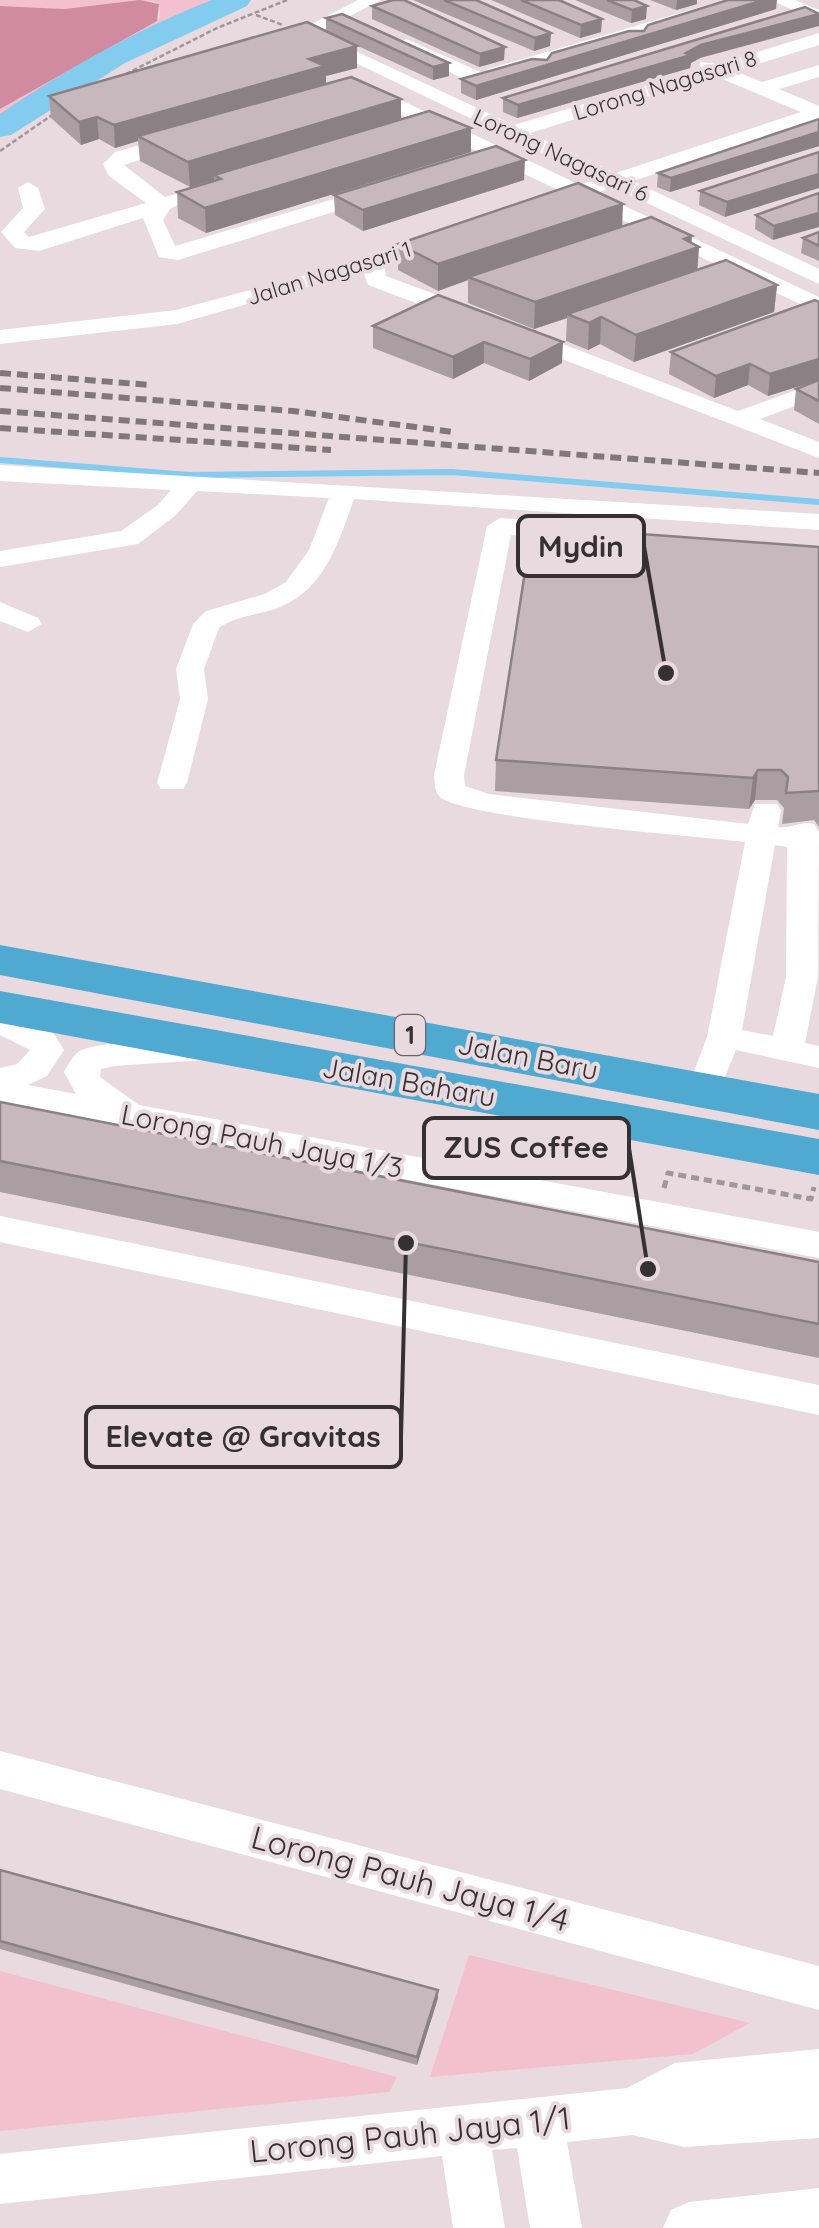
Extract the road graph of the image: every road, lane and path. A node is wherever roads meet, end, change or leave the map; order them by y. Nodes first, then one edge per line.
1 (287, 0) edge
2 (372, 0) edge
3 (744, 0) edge
4 (779, 0) edge
5 (711, 4) edge
6 (641, 7) edge
7 (812, 13) edge
8 (254, 14) junction
9 (597, 20) edge
10 (674, 20) junction
11 (766, 22) edge
12 (303, 33) junction
13 (546, 34) edge
14 (629, 34) junction
15 (392, 38) edge
16 (819, 39) edge
17 (498, 46) edge
18 (657, 46) edge
19 (579, 48) junction
20 (686, 58) edge
21 (532, 62) junction
22 (716, 70) junction
23 (819, 71) edge
24 (560, 74) edge
25 (478, 78) junction
26 (118, 79) edge
27 (588, 86) edge
28 (760, 89) junction
29 (428, 92) junction
30 (331, 96) edge
31 (618, 100) junction
32 (504, 101) edge
33 (68, 106) edge
34 (469, 112) junction
35 (819, 113) edge
36 (436, 124) junction
37 (196, 126) edge
38 (512, 132) junction
39 (399, 134) edge
40 (0, 151) edge
41 (499, 154) junction
42 (461, 166) edge
43 (614, 180) junction
44 (404, 184) edge
45 (28, 188) dead end
46 (580, 192) junction
47 (199, 194) edge
48 (700, 194) edge
49 (162, 204) junction
50 (666, 205) junction
51 (523, 211) edge
52 (753, 219) edge
53 (658, 229) junction
54 (466, 230) edge
55 (720, 230) junction
56 (621, 241) edge
57 (802, 241) edge
58 (768, 253) junction
59 (372, 261) junction
60 (742, 269) junction
61 (819, 277) edge
62 (704, 282) edge
63 (473, 290) edge
64 (436, 303) junction
65 (817, 303) edge
66 (784, 319) edge
67 (572, 327) edge
68 (0, 337) edge
69 (535, 340) junction
70 (664, 363) dead end
71 (629, 376) junction
72 (819, 388) edge
73 (741, 418) junction
74 (819, 451) edge
75 (0, 474) edge
76 (190, 483) junction
77 (344, 491) junction
78 (819, 522) edge
79 (819, 548) edge
80 (0, 559) edge
81 (0, 610) edge
82 (28, 624) dead end
83 (172, 783) dead end
84 (765, 822) junction
85 (809, 837) edge
86 (0, 960) edge
87 (0, 1008) edge
88 (0, 1022) edge
89 (724, 1037) junction
90 (226, 1050) junction
91 (803, 1053) edge
92 (0, 1078) edge
93 (704, 1090) junction
94 (0, 1091) edge
95 (819, 1112) edge
96 (153, 1122) junction
97 (815, 1178) edge
98 (664, 1189) dead end
99 (0, 1229) edge
100 (819, 1245) edge
101 (819, 1400) edge
102 (0, 1770) edge
103 (819, 1988) edge
104 (819, 2072) edge
105 (633, 2111) junction
106 (819, 2114) edge
107 (538, 2122) junction
108 (463, 2130) junction
109 (0, 2179) edge
110 (819, 2214) edge
111 (479, 2228) edge
112 (556, 2228) edge
113 (689, 2228) edge

1 - 8 path
2 - 12 street
3 - 5 street
4 - 7 street
5 - 10 street
6 - 10 street
7 - 11 street
8 - 12 path
8 - 26 path
9 - 14 street
10 - 14 street
12 - 29 street, Lorong Nagasari 6
13 - 19 street
14 - 18 street
14 - 19 street
15 - 25 street
16 - 22 street, Lorong Nagasari 8
17 - 21 street
19 - 21 street
20 - 22 street
21 - 24 street
21 - 25 street
22 - 28 street
22 - 31 street, Lorong Nagasari 8
23 - 28 street
25 - 29 street
27 - 31 street
28 - 35 street
29 - 34 street, Lorong Nagasari 6
30 - 36 street
31 - 38 street, Lorong Nagasari 8
32 - 34 street
33 - 40 path
34 - 38 street, Lorong Nagasari 6
35 - 43 street
36 - 39 street
36 - 41 street
37 - 49 street
38 - 43 street, Lorong Nagasari 6
41 - 42 street
41 - 46 street
43 - 46 street
43 - 50 street, Lorong Nagasari 6
44 - 49 street
45 - 49 street
46 - 51 street
46 - 53 street
47 - 49 street
48 - 50 street
50 - 55 street, Lorong Nagasari 6
52 - 55 street
53 - 56 street
53 - 60 street
54 - 59 street, Jalan Nagasari 1
55 - 58 street, Lorong Nagasari 6
57 - 58 street
58 - 61 street, Lorong Nagasari 6
59 - 64 street
59 - 68 street, Jalan Nagasari 1
60 - 62 street
60 - 65 street
63 - 64 street
64 - 69 street
65 - 66 street
67 - 69 street
69 - 71 street
70 - 71 street
71 - 73 street
72 - 73 street
73 - 74 street
75 - 76 street
76 - 77 street
76 - 80 street
77 - 78 street
77 - 83 street
79 - 84 street
81 - 82 street
84 - 85 street
84 - 89 street
85 - 91 street
86 - 93 highway, Jalan Baru / 1
87 - 90 highway, Jalan Baharu / 1
88 - 92 street
89 - 91 street
89 - 93 street
90 - 96 street
90 - 97 highway, Jalan Baharu / 1
93 - 95 highway, Jalan Baru / 1
94 - 96 street, Lorong Pauh Jaya 1/3
96 - 100 street, Lorong Pauh Jaya 1/3
97 - 98 path
99 - 101 street
102 - 103 street, Lorong Pauh Jaya 1/4
104 - 105 street
105 - 106 street, Lorong Pauh Jaya 1/1
105 - 107 street, Lorong Pauh Jaya 1/1
107 - 108 street, Lorong Pauh Jaya 1/1
107 - 112 street
108 - 109 street, Lorong Pauh Jaya 1/1
108 - 111 street
110 - 113 street

